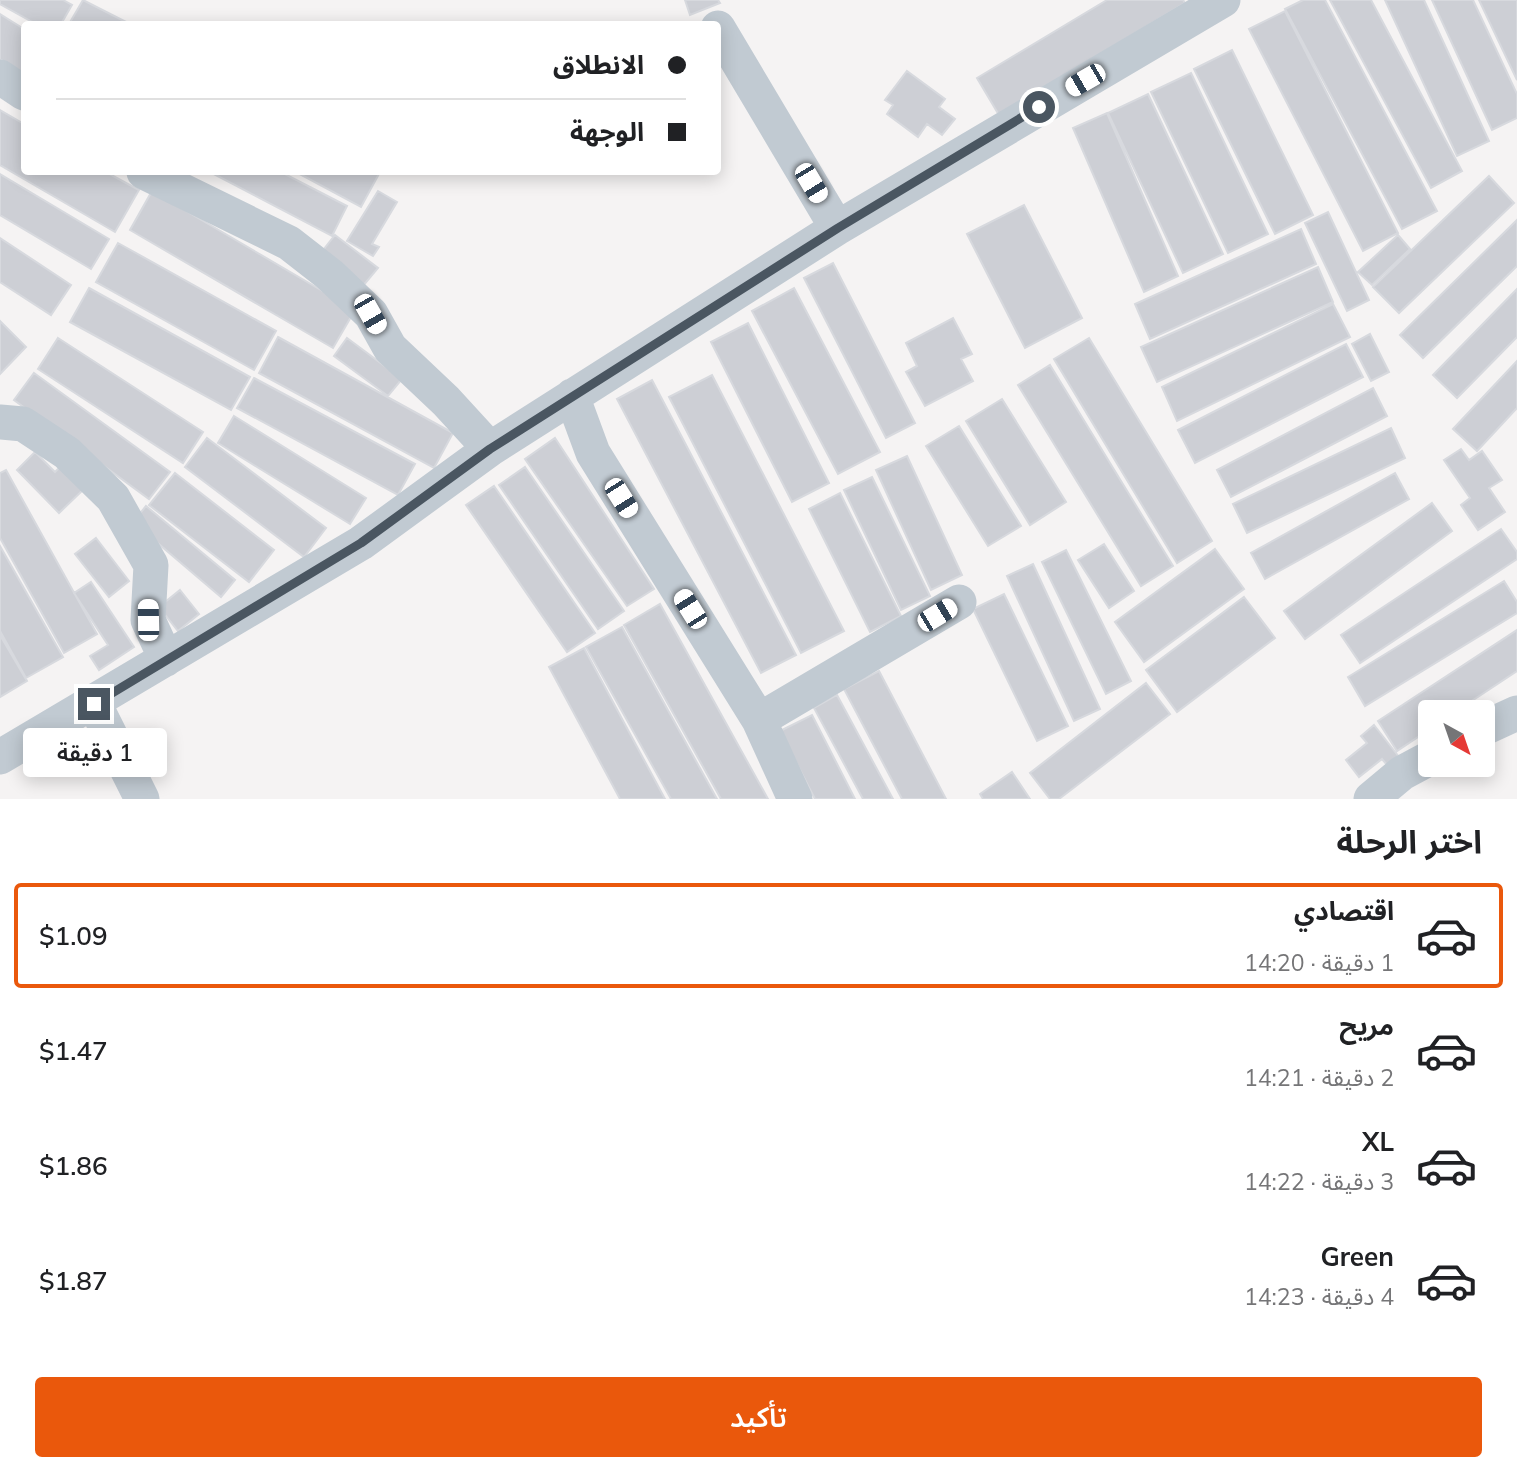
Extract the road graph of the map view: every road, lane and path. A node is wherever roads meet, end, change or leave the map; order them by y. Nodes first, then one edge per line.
1 (1223, 0) edge
2 (721, 34) edge
3 (0, 78) edge
4 (21, 91) edge
5 (149, 175) edge
6 (838, 228) junction
7 (572, 396) junction
8 (0, 422) edge
9 (490, 449) junction
10 (959, 602) dead end
11 (166, 659) junction
12 (94, 704) junction
13 (1517, 713) edge
14 (759, 720) junction
15 (1495, 723) edge
16 (0, 757) edge
17 (1418, 764) edge
18 (142, 799) edge
19 (795, 799) edge
20 (1371, 799) edge

1 - 6 street
2 - 6 street
3 - 4 street
5 - 9 street
6 - 7 street
7 - 9 street
7 - 14 street
8 - 11 street
9 - 11 street
10 - 14 street
11 - 12 street
12 - 16 street
12 - 18 street
13 - 15 street
14 - 19 street
17 - 20 street

